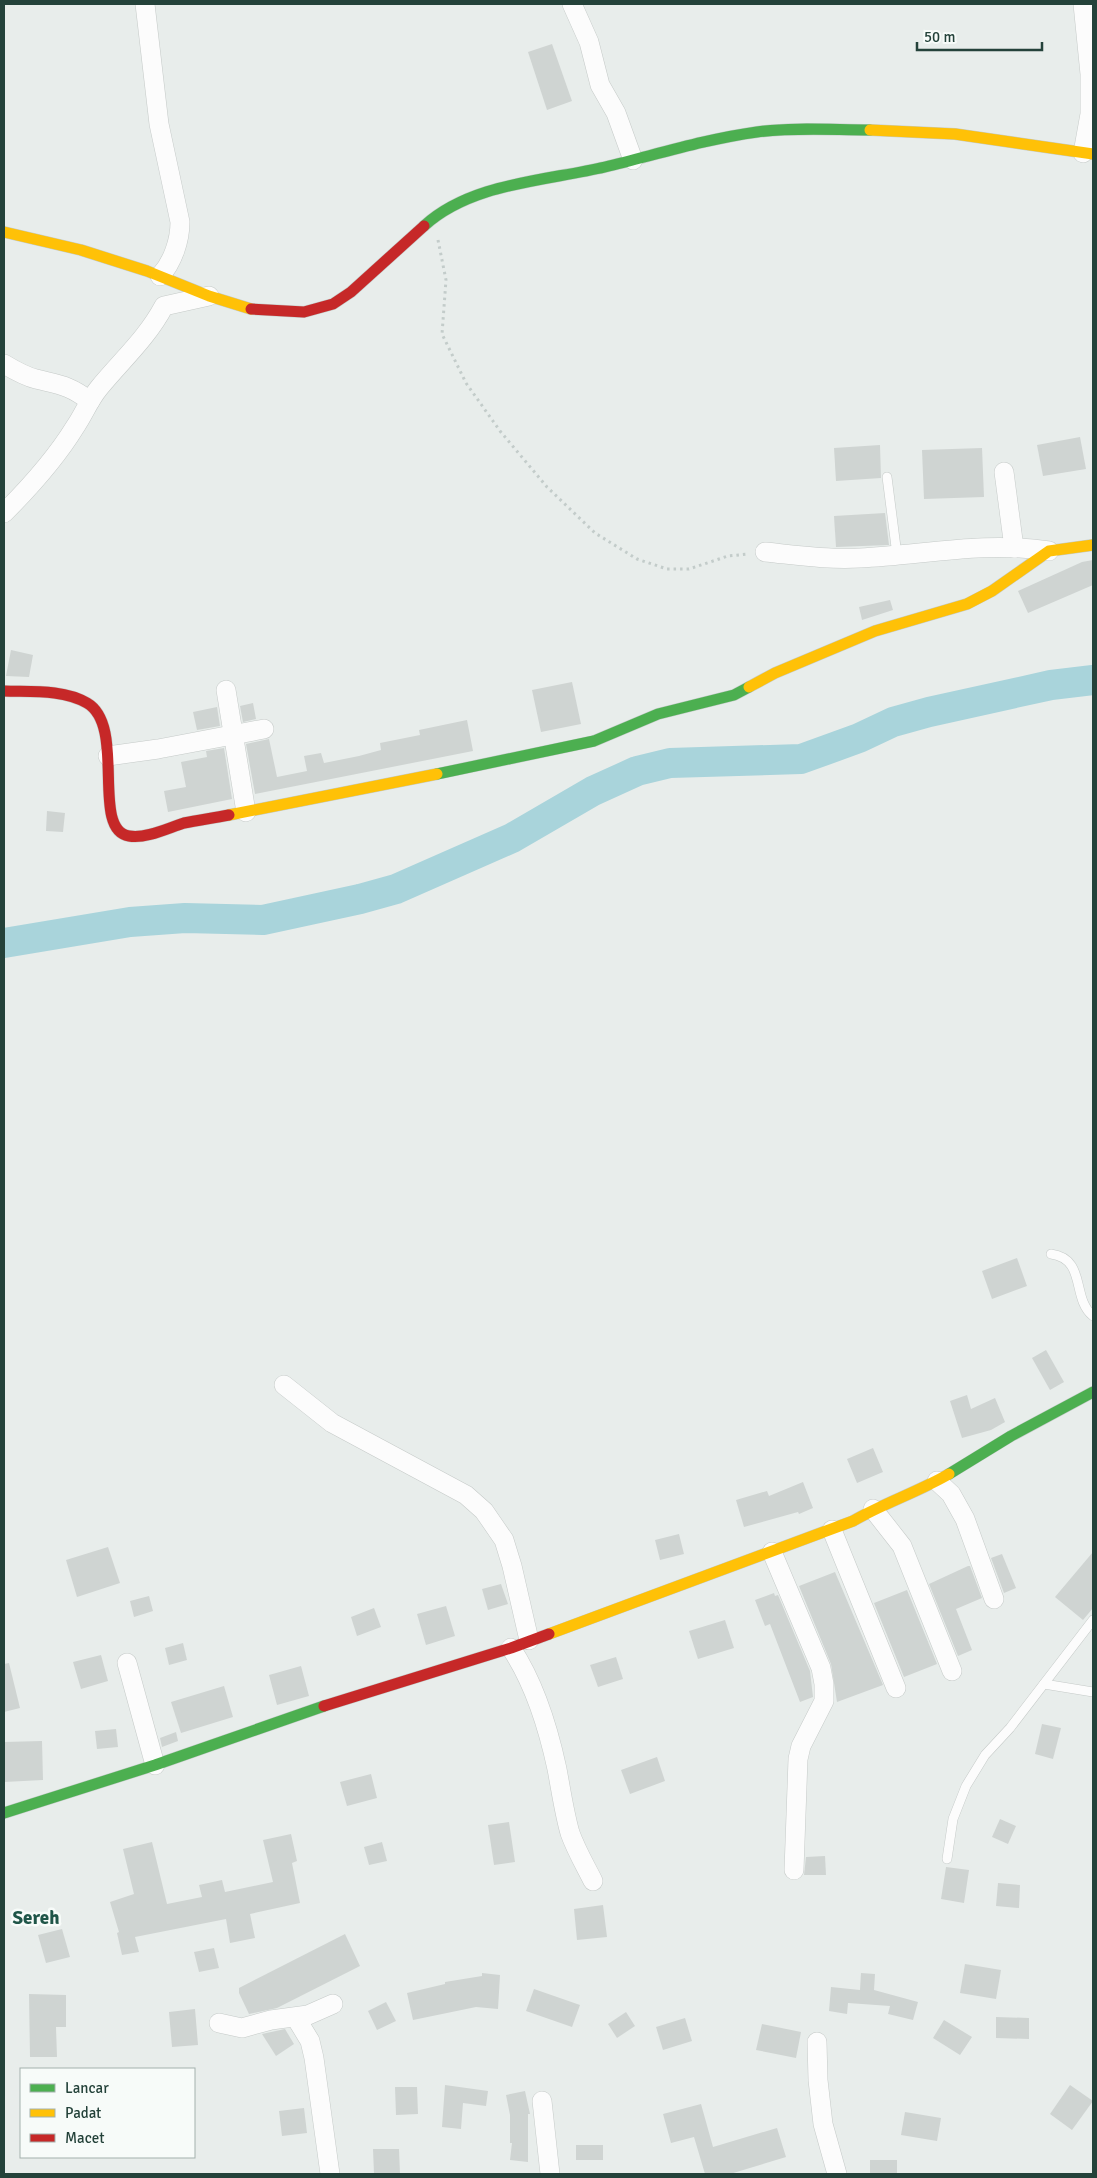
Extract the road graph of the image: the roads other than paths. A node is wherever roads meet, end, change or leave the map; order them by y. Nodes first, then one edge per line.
1 (145, 4) edge
2 (572, 4) edge
3 (1083, 4) edge
4 (1088, 153) edge
5 (633, 160) junction
6 (4, 232) edge
7 (163, 278) junction
8 (209, 296) junction
9 (164, 306) junction
10 (4, 364) edge
11 (90, 401) junction
12 (1004, 472) dead end
13 (887, 477) dead end
14 (4, 513) edge
15 (1093, 545) edge
16 (1014, 548) junction
17 (1049, 551) junction
18 (765, 552) road end
19 (897, 555) junction
20 (226, 690) dead end
21 (4, 691) edge
22 (264, 729) dead end
23 (232, 735) junction
24 (108, 756) junction
25 (246, 812) junction
26 (1051, 1254) dead end
27 (1093, 1316) edge
28 (284, 1385) dead end
29 (1093, 1392) edge
30 (936, 1481) junction
31 (873, 1509) junction
32 (832, 1530) junction
33 (772, 1552) junction
34 (994, 1599) dead end
35 (1093, 1620) edge
36 (529, 1640) junction
37 (511, 1648) junction
38 (127, 1663) dead end
39 (952, 1671) dead end
40 (1044, 1684) junction
41 (896, 1688) dead end
42 (1093, 1692) edge
43 (155, 1765) junction
44 (4, 1813) edge
45 (947, 1859) dead end
46 (794, 1870) dead end
47 (593, 1881) dead end
48 (333, 2004) dead end
49 (296, 2018) junction
50 (219, 2023) dead end
51 (817, 2042) dead end
52 (542, 2101) dead end
53 (330, 2174) edge
54 (550, 2174) edge
55 (837, 2174) edge

1 - 7 street
2 - 5 street
3 - 4 street
4 - 5 street
5 - 8 street
6 - 7 street
7 - 8 street
7 - 9 street
8 - 9 street
9 - 11 street
10 - 11 street
11 - 14 street
12 - 16 street
13 - 19 lane
15 - 17 street
16 - 17 street
16 - 19 street
17 - 25 street
18 - 19 street
20 - 23 street
21 - 24 street
22 - 23 street
23 - 24 street
23 - 25 street
24 - 25 street
26 - 27 lane
28 - 36 street
29 - 30 street
30 - 31 street
30 - 34 street
31 - 32 street
31 - 39 street
32 - 33 street
32 - 41 street
33 - 36 street
33 - 46 street
35 - 40 lane
36 - 37 street
37 - 43 street
37 - 47 street
38 - 43 street
40 - 42 lane
40 - 45 lane
43 - 44 street
48 - 49 street
49 - 50 street
49 - 53 street
51 - 55 street
52 - 54 street

